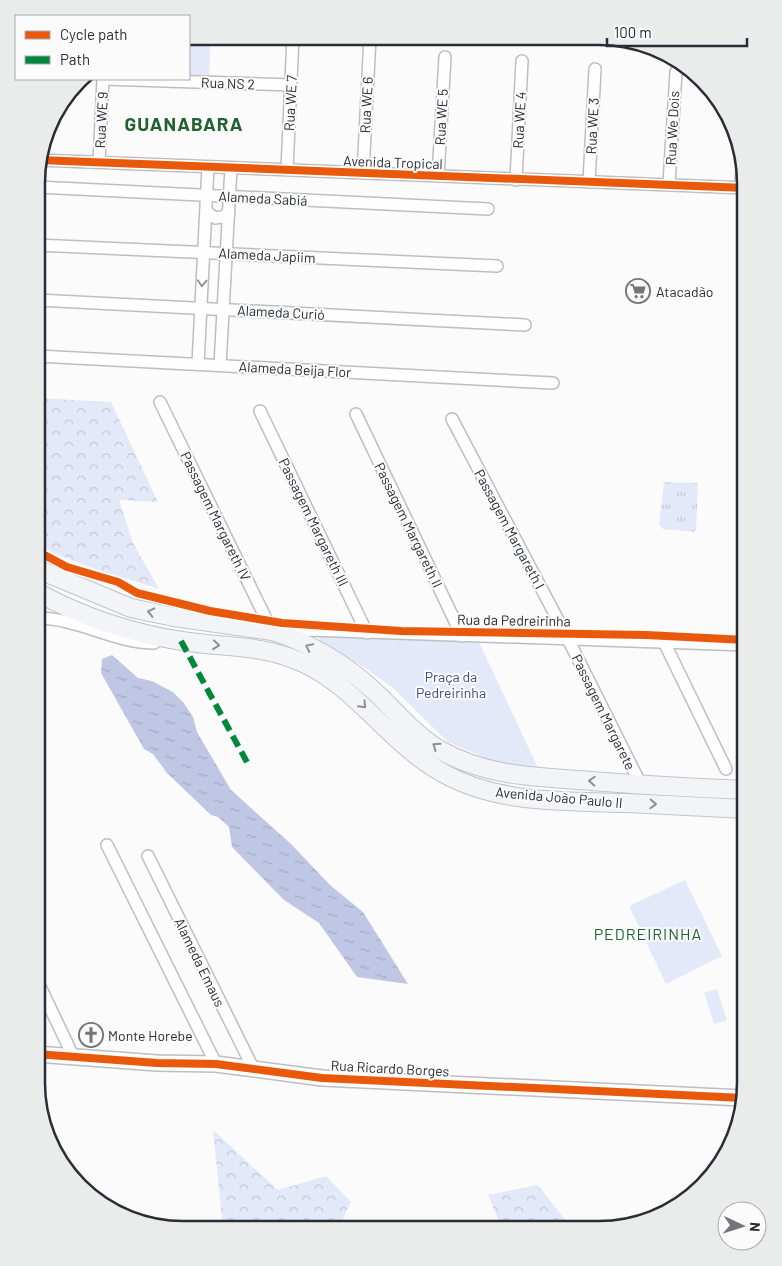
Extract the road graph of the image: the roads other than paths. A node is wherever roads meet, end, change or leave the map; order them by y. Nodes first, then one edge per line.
1 (293, 45) edge
2 (370, 45) edge
3 (445, 57) dead end
4 (522, 61) dead end
5 (595, 69) dead end
6 (676, 72) dead end
7 (104, 80) edge
8 (135, 80) edge
9 (291, 85) junction
10 (47, 160) edge
11 (100, 162) junction
12 (208, 167) junction
13 (231, 168) junction
14 (287, 169) junction
15 (363, 173) junction
16 (438, 176) junction
17 (516, 180) junction
18 (589, 182) junction
19 (669, 184) junction
20 (45, 187) edge
21 (737, 188) edge
22 (207, 195) junction
23 (229, 197) junction
24 (488, 209) dead end
25 (206, 211) junction
26 (229, 212) junction
27 (45, 245) edge
28 (204, 252) junction
29 (226, 253) junction
30 (497, 266) dead end
31 (45, 300) edge
32 (201, 308) junction
33 (223, 309) junction
34 (525, 325) dead end
35 (45, 356) edge
36 (198, 364) junction
37 (220, 365) junction
38 (553, 383) dead end
39 (160, 402) dead end
40 (260, 411) dead end
41 (356, 414) dead end
42 (452, 419) dead end
43 (45, 572) edge
44 (45, 596) edge
45 (45, 619) edge
46 (279, 633) junction
47 (367, 633) junction
48 (462, 636) junction
49 (568, 639) junction
50 (181, 641) junction
51 (665, 644) junction
52 (737, 645) edge
53 (726, 768) dead end
54 (641, 785) junction
55 (737, 790) edge
56 (737, 809) edge
57 (107, 845) dead end
58 (148, 856) dead end
59 (45, 997) edge
60 (45, 1054) edge
61 (73, 1056) junction
62 (216, 1064) junction
63 (253, 1068) junction
64 (736, 1098) edge

1 - 9 street, Rua WE 7
2 - 15 street, Rua WE 6
3 - 16 street, Rua WE 5
4 - 17 street, Rua WE 4
5 - 18 street, Rua WE 3
6 - 19 street, Rua We Dois
7 - 11 street, Rua WE 9
8 - 9 street, Rua NS 2
9 - 14 street, Rua WE 7
10 - 11 street, Avenida Tropical
11 - 12 street, Avenida Tropical
12 - 13 street, Avenida Tropical
12 - 22 street
13 - 14 street, Avenida Tropical
13 - 23 street
14 - 15 street, Avenida Tropical
15 - 16 street, Avenida Tropical
16 - 17 street, Avenida Tropical
17 - 18 street, Avenida Tropical
18 - 19 street, Avenida Tropical
19 - 21 street, Avenida Tropical
20 - 22 street, Alameda Sabiá
22 - 23 street, Alameda Sabiá
22 - 25 street
23 - 24 street, Alameda Sabiá
23 - 26 street
25 - 26 street
25 - 28 street
26 - 29 street
27 - 28 street, Alameda Japiim
28 - 29 street, Alameda Japiim
28 -> 32 street
29 - 30 street, Alameda Japiim
29 - 33 street
31 - 32 street, Alameda Curió
32 - 33 street, Alameda Curió
32 - 36 street
33 - 34 street, Alameda Curió
33 - 37 street
35 - 36 street, Alameda Beija Flor
36 - 37 street, Alameda Beija Flor
37 - 38 street, Alameda Beija Flor
39 - 46 street, Passagem Margareth IV
40 - 47 street, Passagem Margareth III
41 - 48 street, Passagem Margareth II
42 - 49 street, Passagem Margareth I
46 -> 43 main road, Avenida João Paulo II
44 - 50 main road, Avenida João Paulo II
45 - 50 street
46 - 47 street, Rua da Pedreirinha
54 -> 46 main road, Avenida João Paulo II
47 - 48 street, Rua da Pedreirinha
48 - 49 street, Rua da Pedreirinha
49 - 51 street, Rua da Pedreirinha
49 - 54 street, Passagem Margarete
50 -> 56 main road, Avenida João Paulo II
51 - 52 street, Rua da Pedreirinha
51 - 53 street
54 - 55 main road, Avenida João Paulo II
57 - 62 street
58 - 63 street, Alameda Emaus
59 - 61 street
60 - 61 street, Rua Ricardo Borges
61 - 62 street, Rua Ricardo Borges
62 - 63 street, Rua Ricardo Borges
63 - 64 street, Rua Ricardo Borges

